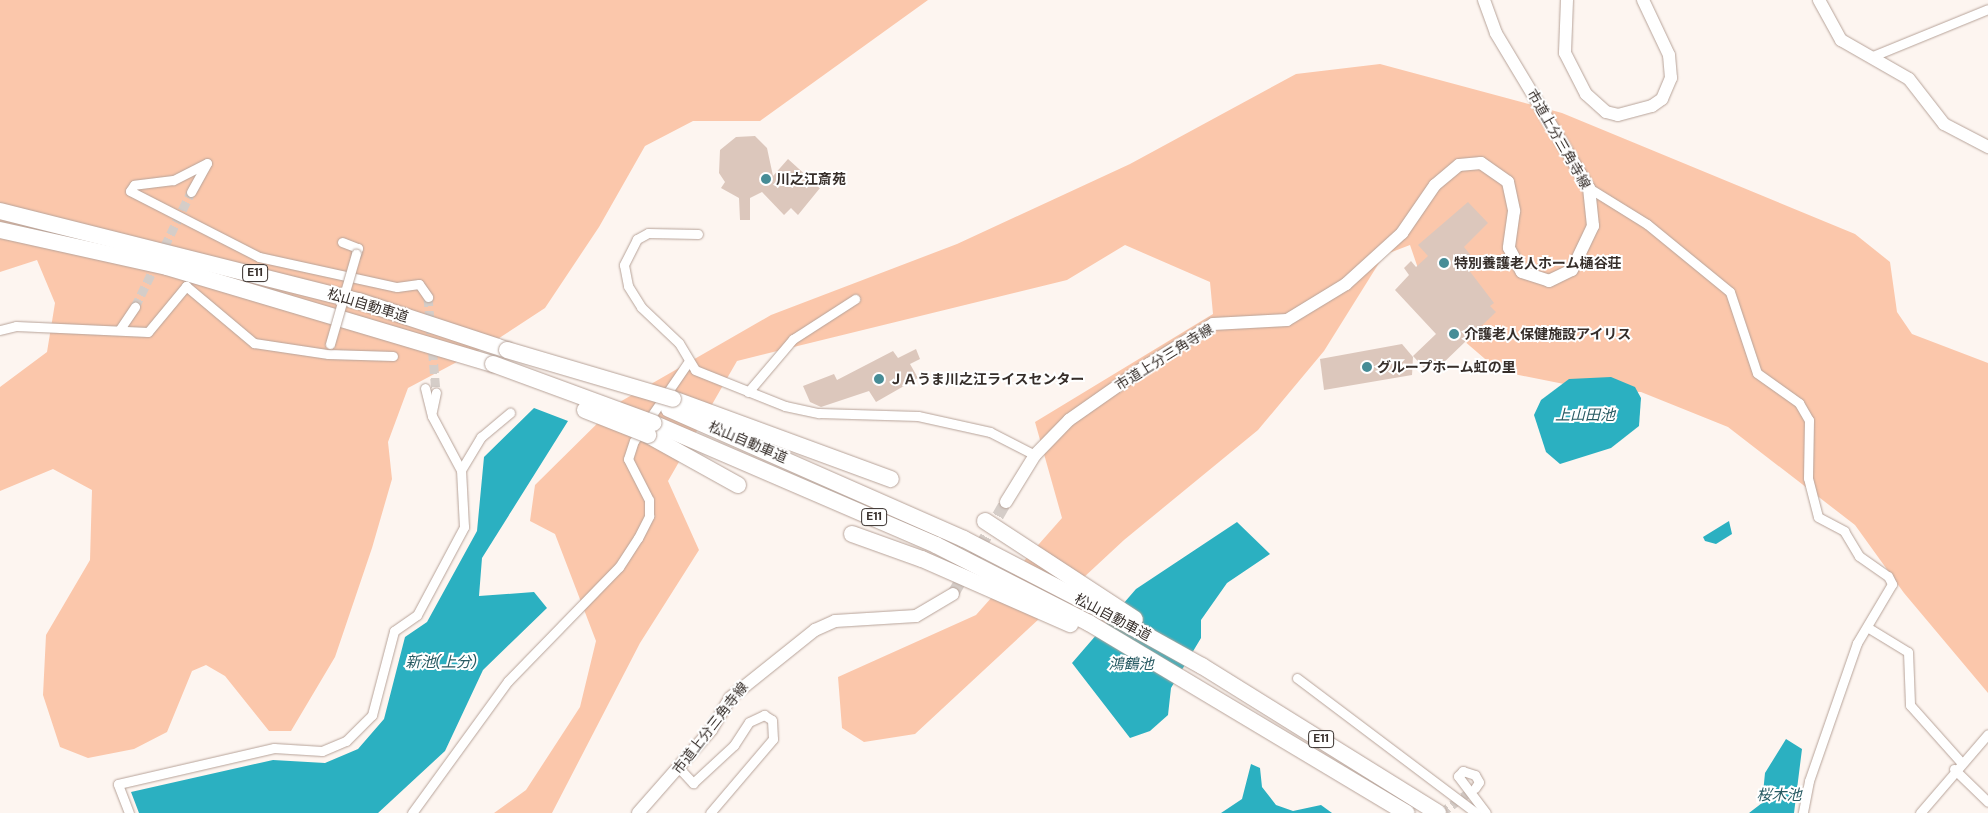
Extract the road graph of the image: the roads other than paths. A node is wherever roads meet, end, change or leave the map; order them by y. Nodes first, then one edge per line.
1 (1484, 0) edge
2 (1567, 0) edge
3 (1643, 0) edge
4 (1819, 0) edge
5 (1988, 9) edge
6 (1873, 56) junction
7 (1988, 147) edge
8 (1589, 188) junction
9 (191, 192) tunnel mouth
10 (0, 211) edge
11 (0, 230) edge
12 (698, 234) dead end
13 (342, 242) dead end
14 (428, 297) dead end
15 (855, 299) dead end
16 (135, 307) tunnel mouth
17 (120, 329) junction
18 (0, 330) edge
19 (328, 354) junction
20 (393, 356) dead end
21 (689, 361) junction
22 (425, 388) tunnel mouth
23 (436, 392) tunnel mouth
24 (748, 392) junction
25 (671, 404) junction
26 (510, 413) dead end
27 (432, 416) junction
28 (651, 429) junction
29 (1035, 455) junction
30 (461, 470) junction
31 (891, 479) dead end
32 (738, 485) dead end
33 (1006, 502) tunnel mouth
34 (985, 521) dead end
35 (852, 534) dead end
36 (953, 594) tunnel mouth
37 (1105, 605) junction
38 (1086, 627) junction
39 (1867, 627) junction
40 (1297, 678) dead end
41 (1988, 734) edge
42 (1958, 766) junction
43 (679, 768) junction
44 (1476, 788) dead end
45 (1988, 802) edge
46 (129, 813) edge
47 (412, 813) edge
48 (638, 813) edge
49 (710, 813) edge
50 (1406, 813) edge
51 (1438, 813) edge
52 (1476, 813) edge
53 (1486, 813) edge
54 (1803, 813) edge
55 (1920, 813) edge

1 - 8 street, 市道上分三角寺線
2 - 3 street
4 - 6 street
5 - 6 street
6 - 7 street
8 - 29 street, 市道上分三角寺線
8 - 39 street
9 - 14 street
10 - 25 highway, 松山自動車道 / E11, bridge
11 - 28 highway, 松山自動車道 / E11, bridge
12 - 21 street
13 - 19 street, bridge
15 - 24 street
16 - 17 street
17 - 18 street
17 - 19 street
19 - 20 street
21 - 24 street
21 - 47 street
22 - 27 street
23 - 27 street
24 - 29 street
25 - 31 highway
25 - 37 highway, 松山自動車道 / E11
26 - 30 street
27 - 30 street
28 - 32 highway
28 - 38 highway, 松山自動車道 / E11
29 - 33 street, 市道上分三角寺線
30 - 46 street
34 - 37 highway
35 - 38 highway
36 - 43 street, 市道上分三角寺線
37 - 51 highway, 松山自動車道 / E11
38 - 50 highway, E11
39 - 42 street
39 - 54 street
40 - 52 street
41 - 42 street
42 - 45 street
42 - 55 street
43 - 48 street, 市道上分三角寺線
43 - 49 street
44 - 53 street

